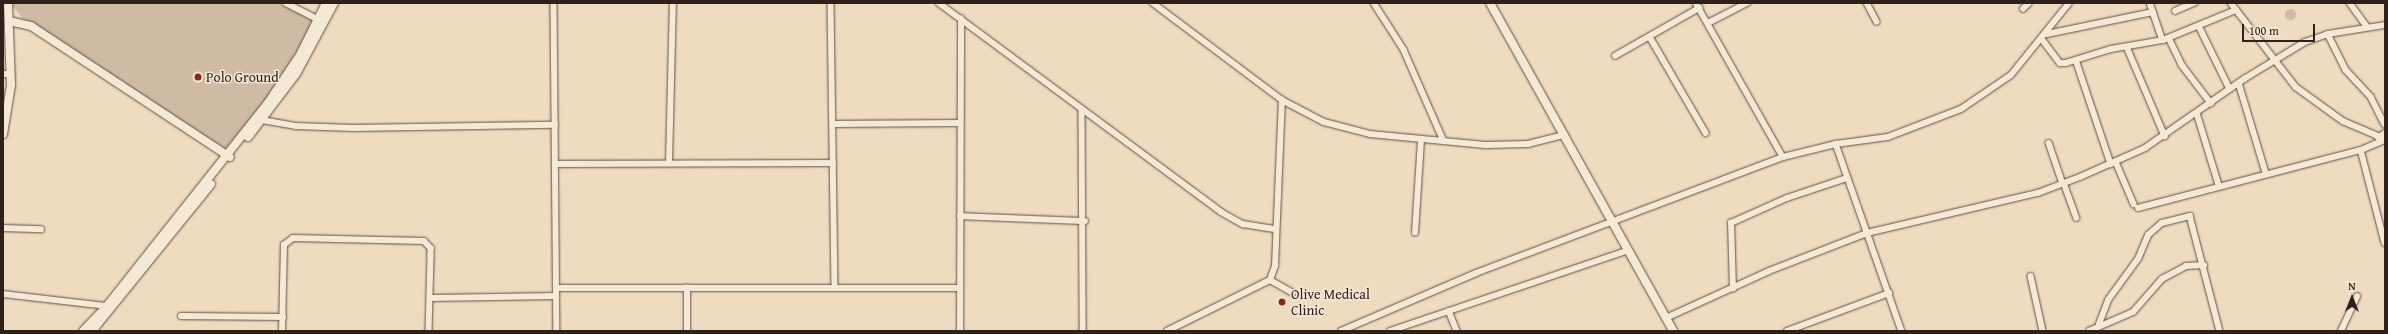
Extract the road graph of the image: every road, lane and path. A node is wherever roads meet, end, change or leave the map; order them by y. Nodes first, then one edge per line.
1 (9, 3) edge
2 (286, 3) edge
3 (326, 3) edge
4 (334, 3) edge
5 (554, 3) edge
6 (673, 3) edge
7 (831, 3) edge
8 (939, 3) edge
9 (1153, 3) edge
10 (1374, 3) edge
11 (1490, 3) edge
12 (1747, 3) edge
13 (1867, 3) edge
14 (2029, 3) edge
15 (2069, 3) edge
16 (2150, 3) edge
17 (2194, 3) edge
18 (2231, 3) edge
19 (2350, 3) edge
20 (1698, 6) edge
21 (2023, 9) dead end
22 (2236, 10) junction
23 (2175, 11) dead end
24 (2153, 12) junction
25 (961, 19) junction
26 (319, 20) junction
27 (9, 21) junction
28 (18, 21) junction
29 (1877, 22) dead end
30 (1708, 23) junction
31 (2385, 25) edge
32 (2367, 26) junction
33 (2200, 28) junction
34 (2047, 34) junction
35 (2328, 34) junction
36 (1650, 37) junction
37 (2169, 38) junction
38 (2042, 39) junction
39 (2163, 40) junction
40 (2127, 47) junction
41 (1615, 56) dead end
42 (2076, 60) junction
43 (2274, 60) junction
44 (7, 74) edge
45 (2238, 84) junction
46 (2230, 89) junction
47 (1282, 100) junction
48 (2211, 103) junction
49 (1082, 109) junction
50 (2197, 113) junction
51 (262, 120) junction
52 (959, 123) junction
53 (834, 124) junction
54 (2385, 124) edge
55 (555, 125) junction
56 (1706, 133) dead end
57 (2385, 133) edge
58 (3, 134) edge
59 (1565, 135) junction
60 (2165, 136) junction
61 (2378, 138) junction
62 (2385, 139) edge
63 (1420, 140) junction
64 (1444, 142) junction
65 (2049, 143) dead end
66 (1836, 144) junction
67 (2361, 150) junction
68 (229, 157) junction
69 (1783, 158) junction
70 (669, 163) junction
71 (833, 163) junction
72 (2113, 163) junction
73 (556, 164) junction
74 (2266, 173) junction
75 (1847, 178) junction
76 (2064, 184) junction
77 (2219, 185) junction
78 (960, 216) junction
79 (2077, 218) dead end
80 (1613, 220) junction
81 (1084, 221) junction
82 (3, 228) edge
83 (41, 229) dead end
84 (1276, 229) junction
85 (2383, 231) edge
86 (1415, 233) dead end
87 (1867, 233) junction
88 (2385, 243) edge
89 (1629, 250) junction
90 (2204, 265) junction
91 (2030, 276) dead end
92 (1270, 280) junction
93 (835, 285) junction
94 (556, 288) junction
95 (687, 288) junction
96 (960, 288) junction
97 (1733, 289) junction
98 (1293, 293) dead end
99 (1889, 293) junction
100 (3, 294) edge
101 (556, 296) junction
102 (2357, 296) dead end
103 (430, 298) junction
104 (108, 306) junction
105 (1449, 311) junction
106 (181, 316) dead end
107 (282, 316) junction
108 (1666, 318) junction
109 (1805, 323) junction
110 (2099, 324) junction
111 (84, 331) edge
112 (92, 331) edge
113 (282, 331) edge
114 (429, 331) edge
115 (557, 331) edge
116 (687, 331) edge
117 (960, 331) edge
118 (1083, 331) edge
119 (1167, 331) edge
120 (1341, 331) edge
121 (1390, 331) edge
122 (1457, 331) edge
123 (1673, 331) edge
124 (1787, 331) edge
125 (1806, 331) edge
126 (1902, 331) edge
127 (2043, 331) edge
128 (2089, 331) edge
129 (2220, 331) edge
130 (2341, 331) edge

1 - 27 main road
1 - 28 main road
2 - 26 street
3 - 26 main road
4 - 51 main road
5 - 55 street
6 - 70 street
7 - 53 street
8 - 25 street
9 - 47 street
10 - 64 street
11 - 59 main road
12 - 30 street
13 - 29 street
14 - 21 street
15 - 34 street
16 - 24 street
17 - 23 street
18 - 22 street
19 - 32 street
20 - 30 street
20 - 36 street
22 - 33 street
22 - 43 street
24 - 34 street
24 - 39 street
25 - 49 street
25 - 52 street
26 - 68 main road
27 - 28 main road
27 - 44 main road
28 - 68 main road
30 - 69 street
31 - 32 street
32 - 35 street
33 - 37 street
33 - 46 street
34 - 38 street
35 - 43 street
35 - 54 street
36 - 41 street
36 - 56 street
37 - 39 street
37 - 48 street
38 - 42 street
38 - 66 street
39 - 40 street
40 - 42 street
40 - 60 street
42 - 72 street
43 - 45 street
43 - 61 street
44 - 58 main road
45 - 46 street
45 - 74 street
46 - 48 street
47 - 63 street
47 - 84 street
48 - 50 street
49 - 81 street
49 - 84 street
50 - 60 street
50 - 77 street
51 - 55 street
51 - 68 main road
52 - 53 street
52 - 78 street
53 - 71 street
55 - 73 street
57 - 61 street
59 - 64 street
59 - 80 main road
60 - 72 street
61 - 62 street
62 - 67 street
63 - 64 street
63 - 86 street
65 - 76 street
66 - 69 street
66 - 75 street
67 - 74 street
67 - 85 street
68 - 104 main road
68 - 112 main road
69 - 80 street
70 - 71 street
70 - 73 street
71 - 93 street
72 - 76 street
72 - 77 street
73 - 94 street
74 - 77 street
75 - 87 street
75 - 97 street
76 - 79 street
76 - 87 street
78 - 81 street
78 - 96 street
80 - 89 main road
80 - 120 street
81 - 118 street
82 - 83 street
84 - 92 street
85 - 88 street
87 - 97 street
87 - 99 street
89 - 105 street
89 - 108 main road
90 - 110 street
90 - 110 street
90 - 129 street
91 - 127 street
92 - 98 street
92 - 119 street
93 - 95 street
93 - 96 street
94 - 95 street
94 - 101 street
95 - 116 street
96 - 117 street
97 - 108 street
99 - 109 street
99 - 126 street
100 - 104 street
101 - 103 street
101 - 115 street
102 - 130 street
103 - 107 street
103 - 114 street
104 - 111 main road
105 - 121 street
105 - 122 street
106 - 107 street
107 - 113 street
108 - 123 main road
109 - 124 street
109 - 125 street
110 - 128 street

